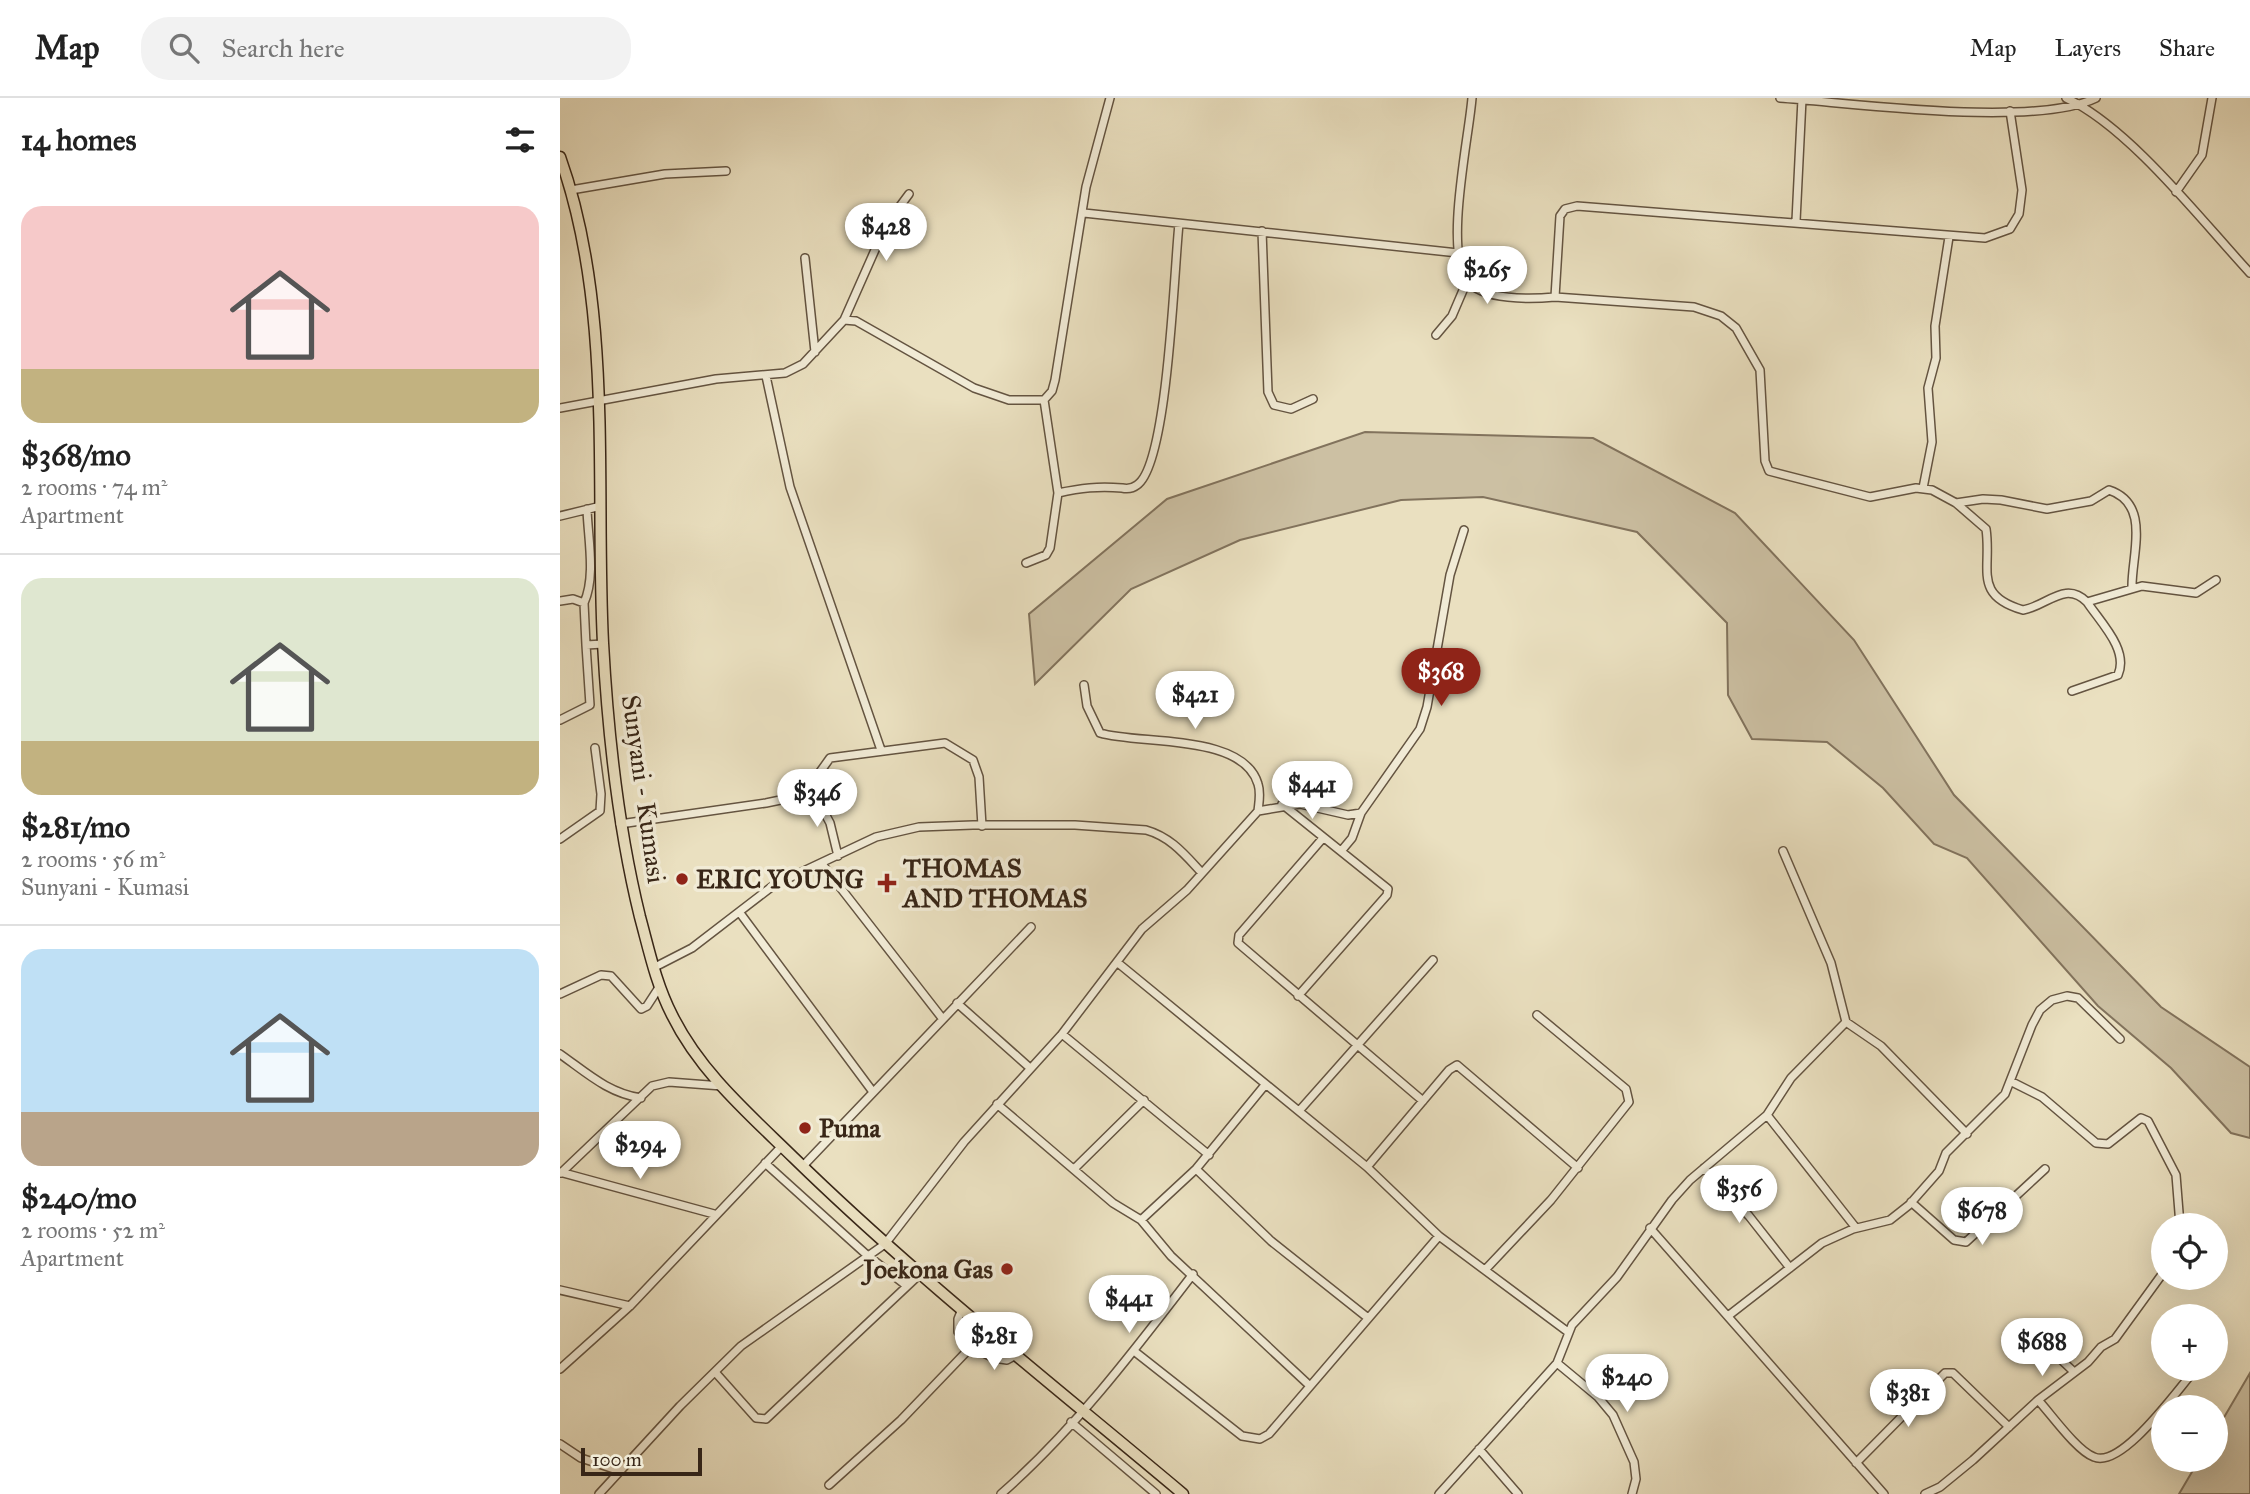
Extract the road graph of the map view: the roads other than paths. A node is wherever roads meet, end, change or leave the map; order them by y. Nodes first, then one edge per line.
1 (1110, 98) edge
2 (1472, 98) edge
3 (1780, 98) edge
4 (2066, 98) edge
5 (2096, 98) edge
6 (2213, 98) edge
7 (1802, 99) edge
8 (2083, 104) junction
9 (2010, 111) junction
10 (560, 157) edge
11 (726, 171) dead end
12 (571, 190) junction
13 (2176, 192) junction
14 (909, 194) dead end
15 (1084, 213) junction
16 (1796, 221) junction
17 (1179, 224) junction
18 (1262, 231) junction
19 (1949, 237) junction
20 (1458, 253) junction
21 (805, 258) dead end
22 (2250, 273) edge
23 (1467, 281) junction
24 (1555, 297) junction
25 (844, 320) junction
26 (1436, 335) dead end
27 (815, 352) junction
28 (766, 376) junction
29 (1314, 398) dead end
30 (598, 400) junction
31 (1044, 400) junction
32 (560, 408) edge
33 (1923, 488) junction
34 (1058, 493) junction
35 (1956, 503) junction
36 (601, 506) junction
37 (587, 509) junction
38 (560, 516) edge
39 (1464, 530) dead end
40 (1026, 563) dead end
41 (2216, 580) dead end
42 (2133, 586) junction
43 (560, 601) edge
44 (2087, 602) junction
45 (584, 603) junction
46 (603, 644) junction
47 (586, 645) junction
48 (1084, 685) dead end
49 (2072, 691) dead end
50 (560, 720) edge
51 (595, 748) dead end
52 (881, 750) junction
53 (814, 793) junction
54 (1282, 804) junction
55 (1258, 811) junction
56 (1361, 813) junction
57 (620, 824) junction
58 (982, 826) junction
59 (1323, 838) junction
60 (560, 839) edge
61 (1342, 850) junction
62 (1783, 852) dead end
63 (838, 856) junction
64 (822, 864) junction
65 (1202, 873) junction
66 (740, 913) junction
67 (1031, 927) dead end
68 (1433, 960) dead end
69 (1118, 963) junction
70 (653, 968) junction
71 (660, 986) junction
72 (560, 994) edge
73 (1298, 996) junction
74 (957, 1003) junction
75 (1537, 1015) dead end
76 (942, 1018) junction
77 (1846, 1022) junction
78 (1062, 1034) junction
79 (2120, 1039) dead end
80 (1356, 1047) junction
81 (560, 1054) edge
82 (1030, 1068) junction
83 (2012, 1082) junction
84 (1265, 1085) junction
85 (722, 1086) junction
86 (873, 1092) junction
87 (641, 1098) junction
88 (1144, 1100) junction
89 (1423, 1101) junction
90 (997, 1104) junction
91 (1299, 1111) junction
92 (1767, 1115) junction
93 (1967, 1134) junction
94 (782, 1146) junction
95 (1209, 1154) junction
96 (765, 1163) junction
97 (803, 1166) junction
98 (1367, 1167) junction
99 (1578, 1168) junction
100 (1704, 1168) junction
101 (1074, 1169) junction
102 (1196, 1169) junction
103 (2045, 1169) dead end
104 (561, 1172) edge
105 (1911, 1202) junction
106 (2179, 1213) edge
107 (714, 1214) junction
108 (1141, 1220) junction
109 (1650, 1228) junction
110 (1856, 1228) junction
111 (1439, 1236) junction
112 (884, 1244) junction
113 (868, 1256) junction
114 (1790, 1268) junction
115 (1485, 1270) junction
116 (920, 1274) junction
117 (1193, 1274) junction
118 (907, 1286) junction
119 (560, 1290) edge
120 (2151, 1290) edge
121 (630, 1306) junction
122 (962, 1309) junction
123 (1728, 1316) junction
124 (1368, 1318) junction
125 (2031, 1331) dead end
126 (1568, 1332) junction
127 (971, 1347) junction
128 (1134, 1350) junction
129 (1016, 1354) junction
130 (1557, 1363) junction
131 (560, 1369) edge
132 (2073, 1371) junction
133 (715, 1372) junction
134 (2185, 1381) edge
135 (1309, 1385) junction
136 (2038, 1400) junction
137 (1082, 1409) junction
138 (1071, 1422) junction
139 (2009, 1427) junction
140 (560, 1444) edge
141 (1479, 1449) junction
142 (1856, 1463) junction
143 (620, 1471) junction
144 (829, 1485) dead end
145 (599, 1494) edge
146 (1001, 1494) edge
147 (1156, 1494) edge
148 (1183, 1494) edge
149 (1439, 1494) edge
150 (1518, 1494) edge
151 (1632, 1494) edge
152 (1884, 1494) edge
153 (1925, 1494) edge

1 - 15 street
2 - 20 street
3 - 7 street
4 - 8 street
5 - 8 street
6 - 13 street
7 - 9 street
7 - 16 street
8 - 9 street
8 - 13 street
9 - 19 street
10 - 12 main road, Sunyani - Kumasi
11 - 12 street
12 - 30 main road, Sunyani - Kumasi
13 - 22 street
14 - 25 street
15 - 17 street
15 - 31 street
16 - 19 street
16 - 24 street
17 - 18 street
17 - 34 street
18 - 20 street
18 - 29 street
19 - 33 street
20 - 23 street
21 - 27 street
23 - 24 street
23 - 26 street
24 - 33 street
25 - 27 street
25 - 31 street
27 - 28 street
28 - 30 street
28 - 52 street
30 - 32 street
30 - 36 main road, Sunyani - Kumasi
31 - 34 street
33 - 35 street
34 - 40 street
35 - 42 street
35 - 44 street
36 - 37 street
36 - 46 main road, Sunyani - Kumasi
37 - 38 street
37 - 45 street
39 - 56 street
41 - 42 street
42 - 44 street
43 - 45 street
44 - 49 street
45 - 47 street
46 - 47 street
46 - 57 main road, Sunyani - Kumasi
47 - 50 street
48 - 55 street
51 - 60 street
52 - 53 street
52 - 58 street
53 - 57 street
53 - 63 street
54 - 55 street
54 - 56 street
54 - 59 street
55 - 65 street
56 - 61 street
57 - 70 main road, Sunyani - Kumasi
58 - 63 street
58 - 65 street
59 - 61 street
59 - 73 street
61 - 73 street
62 - 77 street
63 - 64 street
64 - 66 street
64 - 76 street
65 - 69 street
66 - 70 street
66 - 86 street
67 - 74 street
68 - 80 street
69 - 78 street
69 - 84 street
70 - 71 main road, Sunyani - Kumasi
71 - 72 street
71 - 85 main road, Sunyani - Kumasi
73 - 80 street
74 - 76 street
74 - 82 street
75 - 99 street
76 - 86 street
77 - 92 street
77 - 93 street
78 - 82 street
78 - 88 street
79 - 83 street
80 - 89 street
80 - 91 street
81 - 87 street
82 - 90 street
83 - 93 street
83 - 106 street
84 - 91 street
84 - 95 street
85 - 87 street
85 - 94 main road, Sunyani - Kumasi
86 - 97 street
87 - 104 street
88 - 95 street
88 - 101 street
89 - 98 street
89 - 99 street
90 - 101 street
90 - 112 street
91 - 98 street
92 - 100 street
92 - 110 street
93 - 105 street
94 - 96 street
94 - 97 main road, Sunyani - Kumasi
95 - 102 street
96 - 107 street
96 - 113 street
97 - 112 main road, Sunyani - Kumasi
98 - 111 street
99 - 115 street
100 - 109 street
100 - 114 street
101 - 108 street
102 - 108 street
102 - 124 street
103 - 105 street
104 - 107 street
105 - 110 street
107 - 121 street
108 - 117 street
109 - 123 street
109 - 126 street
110 - 114 street
111 - 115 street
111 - 124 street
112 - 113 street
112 - 116 main road, Sunyani - Kumasi
113 - 118 street
113 - 133 street
114 - 123 street
115 - 126 street
116 - 118 street
116 - 122 main road, Sunyani - Kumasi
117 - 128 street
117 - 135 street
118 - 133 street
119 - 121 street
120 - 132 street
121 - 131 street
122 - 127 street
122 - 129 main road, Sunyani - Kumasi
123 - 142 street
124 - 135 street
125 - 132 street
126 - 130 street
127 - 129 street
127 - 144 street
128 - 135 street
128 - 137 street
129 - 137 main road, Sunyani - Kumasi
130 - 141 street
130 - 151 street
132 - 136 street
133 - 143 street
134 - 136 street
136 - 139 street
137 - 138 street
137 - 148 main road, Sunyani - Kumasi
138 - 146 street
138 - 147 street
139 - 142 street
139 - 153 street
140 - 143 street
141 - 149 street
141 - 150 street
142 - 152 street
143 - 145 street

